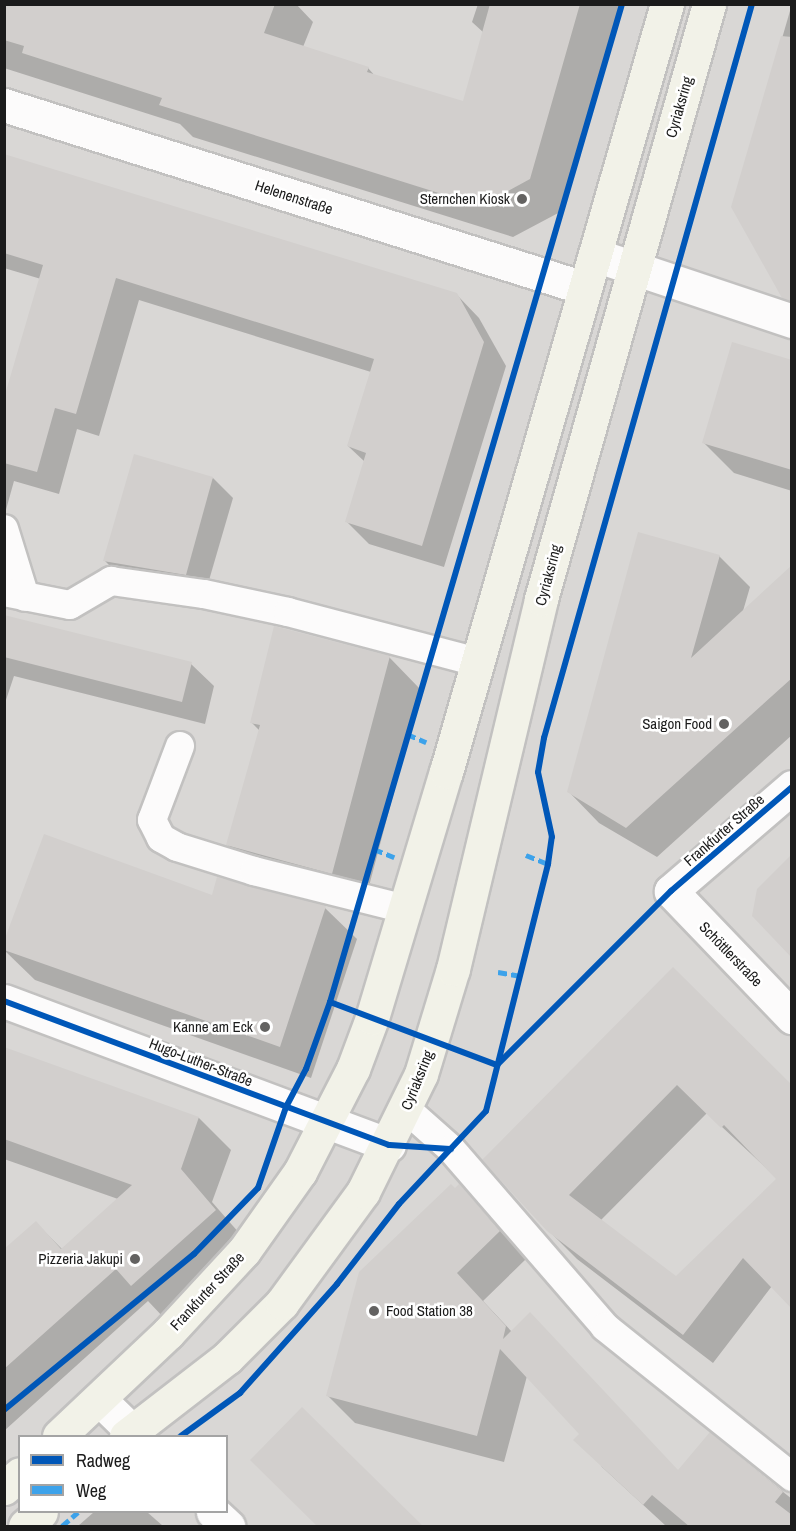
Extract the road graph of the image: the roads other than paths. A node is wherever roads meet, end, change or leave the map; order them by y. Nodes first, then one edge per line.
1 (667, 4) edge
2 (709, 4) edge
3 (4, 105) edge
4 (595, 255) junction
5 (633, 269) junction
6 (584, 288) junction
7 (792, 321) edge
8 (4, 529) edge
9 (15, 595) edge
10 (477, 662) junction
11 (180, 746) dead end
12 (792, 787) edge
13 (671, 891) joint
14 (405, 909) junction
15 (4, 1001) edge
16 (792, 1017) edge
17 (406, 1109) junction
18 (328, 1122) junction
19 (389, 1145) junction
20 (99, 1399) junction
21 (61, 1435) edge
22 (132, 1435) edge
23 (18, 1476) edge
24 (792, 1477) edge
25 (4, 1488) edge
26 (40, 1513) edge
27 (214, 1513) edge
28 (25, 1527) edge
29 (228, 1527) edge

1 - 4 main road
2 - 5 main road, Cyriaksring
3 - 6 street, Helenenstraße
4 - 5 street
4 - 6 main road
5 - 7 street
5 - 17 main road, Cyriaksring
6 - 10 main road
8 - 9 lane
9 - 10 lane
10 - 14 main road
11 - 14 lane
12 - 13 street, Frankfurter Straße
13 - 16 street, Schöttlerstraße
14 - 18 main road
15 - 18 street, Hugo-Luther-Straße
17 - 19 main road, Cyriaksring
17 - 24 lane
18 - 19 street, Hugo-Luther-Straße
18 - 20 main road, Frankfurter Straße
19 - 22 main road
20 - 21 main road, Frankfurter Straße
20 - 22 street
23 - 25 main road
26 - 28 main road
27 - 29 street

